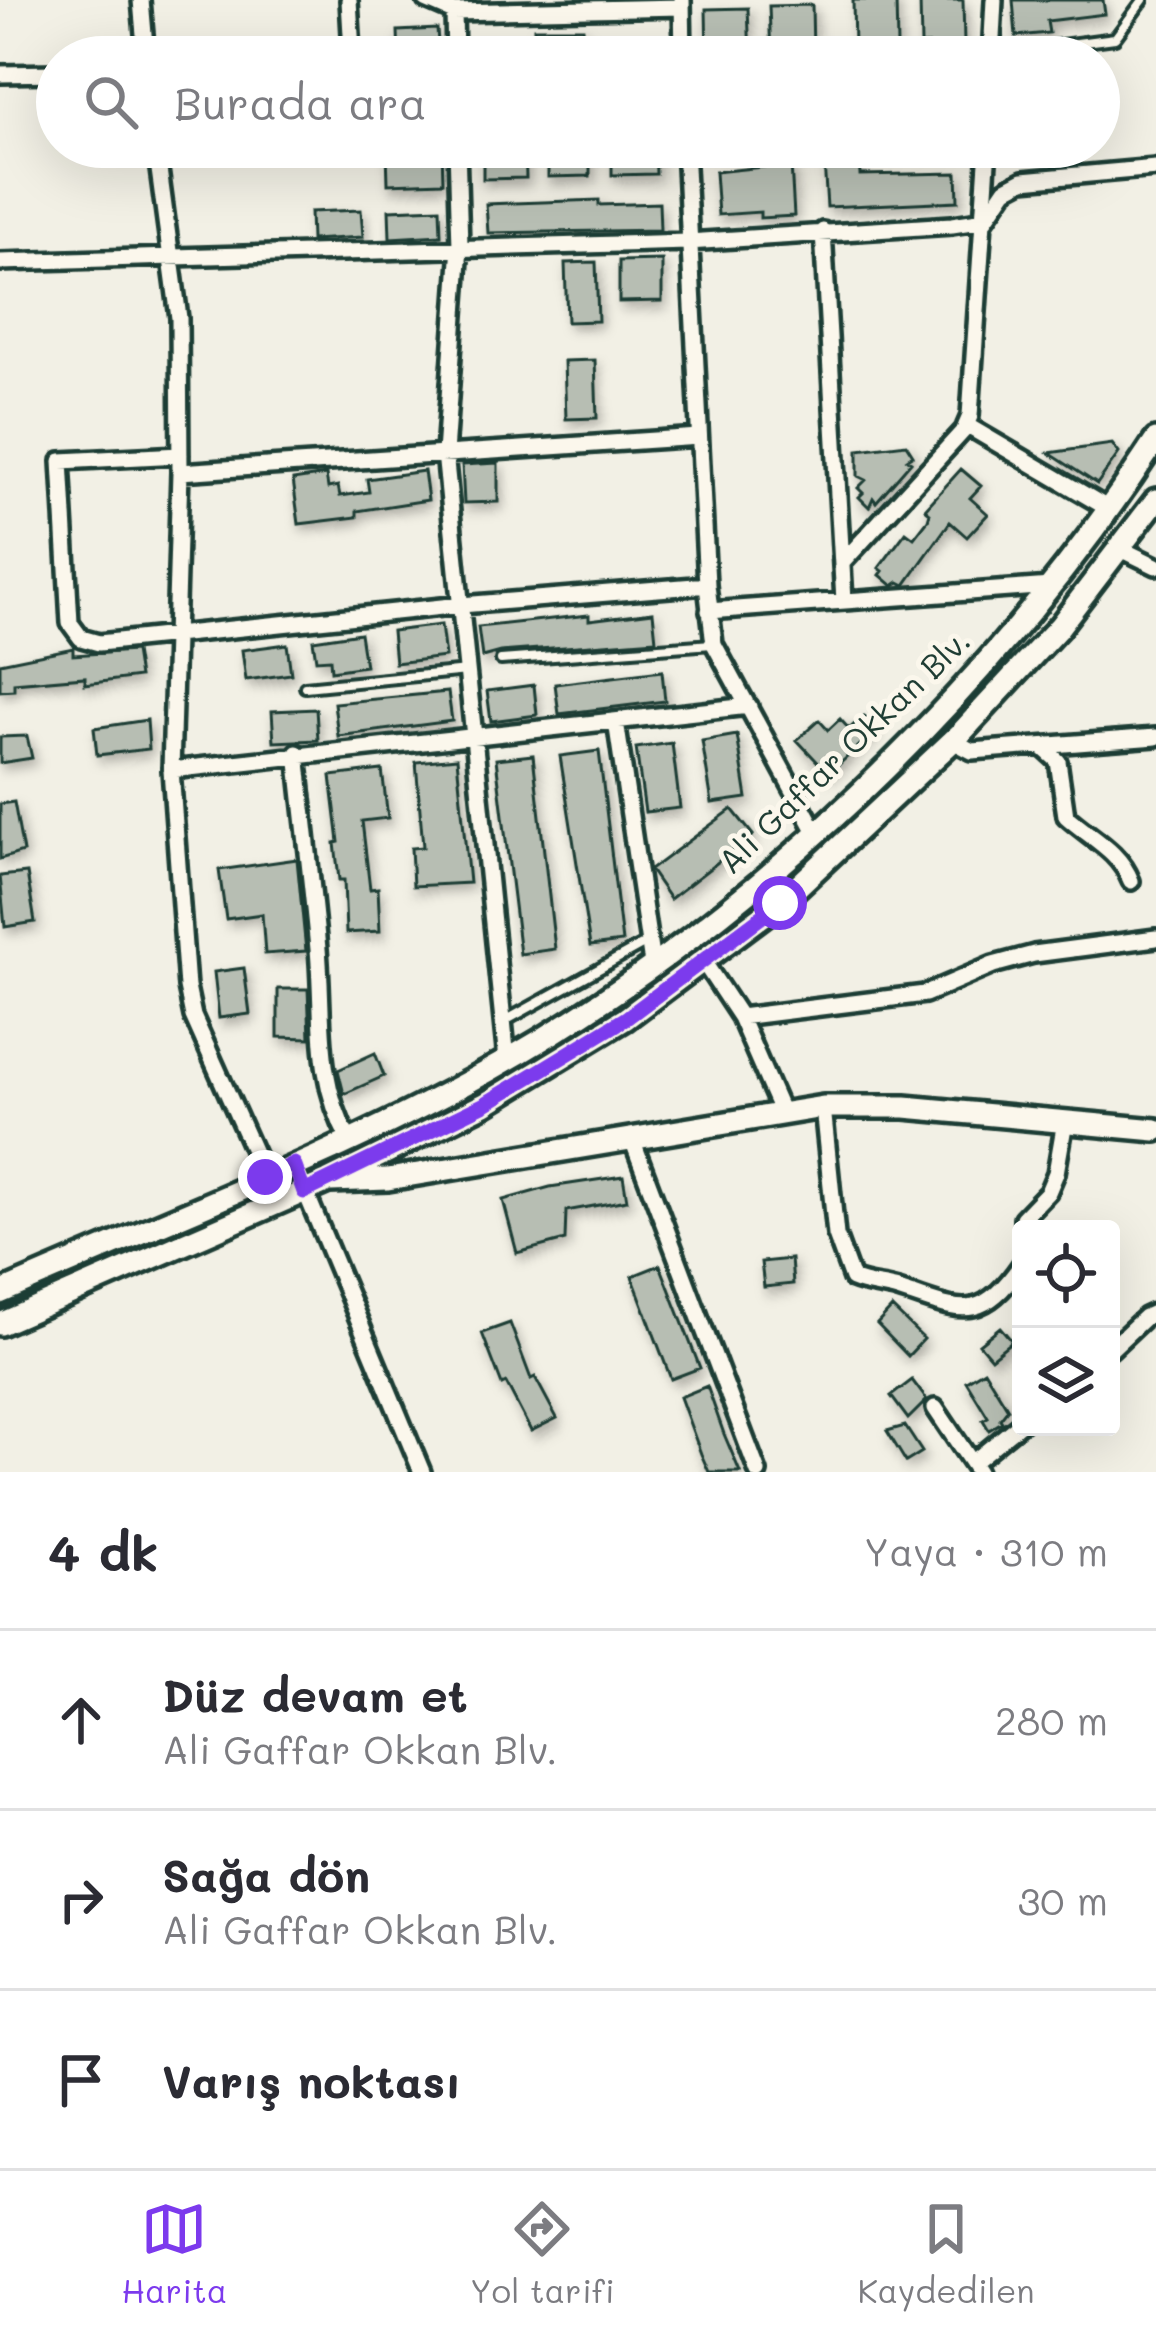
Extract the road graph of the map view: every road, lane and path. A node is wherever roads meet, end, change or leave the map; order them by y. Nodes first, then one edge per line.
1 (141, 0) edge
2 (349, 0) edge
3 (426, 0) edge
4 (994, 0) edge
5 (1143, 0) edge
6 (682, 4) edge
7 (454, 12) junction
8 (144, 36) edge
9 (351, 36) edge
10 (455, 36) edge
11 (683, 36) edge
12 (992, 36) edge
13 (1116, 36) edge
14 (36, 73) edge
15 (0, 74) edge
16 (158, 168) edge
17 (458, 168) edge
18 (686, 168) edge
19 (987, 168) edge
20 (1156, 168) edge
21 (985, 220) junction
22 (823, 231) junction
23 (688, 242) junction
24 (460, 246) junction
25 (168, 255) junction
26 (0, 262) edge
27 (966, 425) junction
28 (700, 437) junction
29 (1156, 440) edge
30 (445, 453) junction
31 (180, 463) junction
32 (1156, 500) edge
33 (1109, 509) junction
34 (1119, 548) junction
35 (843, 562) junction
36 (1156, 566) edge
37 (706, 585) junction
38 (1051, 586) junction
39 (844, 601) junction
40 (461, 605) junction
41 (709, 611) junction
42 (176, 636) junction
43 (714, 644) junction
44 (501, 660) dead end
45 (469, 671) junction
46 (305, 687) dead end
47 (749, 706) junction
48 (616, 721) junction
49 (1156, 737) edge
50 (477, 738) junction
51 (953, 741) junction
52 (1041, 746) junction
53 (297, 753) junction
54 (171, 770) junction
55 (816, 832) junction
56 (1132, 881) dead end
57 (1156, 938) edge
58 (651, 952) junction
59 (703, 961) junction
60 (740, 1017) junction
61 (503, 1022) junction
62 (507, 1060) junction
63 (823, 1107) junction
64 (781, 1111) junction
65 (1064, 1121) junction
66 (1156, 1130) edge
67 (632, 1139) junction
68 (349, 1140) junction
69 (294, 1164) junction
70 (265, 1177) junction
71 (328, 1181) junction
72 (304, 1192) junction
73 (1023, 1220) edge
74 (1012, 1274) edge
75 (0, 1293) edge
76 (1156, 1312) edge
77 (0, 1324) edge
78 (1120, 1341) edge
79 (934, 1408) dead end
80 (1012, 1432) edge
81 (975, 1467) edge
82 (422, 1472) edge
83 (758, 1472) edge

1 - 8 street
2 - 9 street
3 - 7 street
4 - 12 street
5 - 13 lane
6 - 7 street
6 - 11 street
7 - 10 street
14 - 15 street
16 - 25 street
17 - 24 street
18 - 23 street
19 - 21 street
20 - 21 street
21 - 22 street
21 - 27 street
22 - 23 street
22 - 35 street
23 - 24 street
23 - 28 street
24 - 25 street
24 - 30 street
25 - 26 street
25 - 31 street
27 - 33 street
27 - 35 street
28 - 30 street
28 - 37 street
29 - 33 main road, Ali Gaffar Okkan Blv.
30 - 31 street
30 - 40 street
31 - 42 street
31 - 42 street
32 - 34 main road, Ali Gaffar Okkan Blv.
33 - 38 main road, Ali Gaffar Okkan Blv.
34 - 36 street
34 - 51 main road, Ali Gaffar Okkan Blv.
35 - 39 street
37 - 40 street
37 - 41 street
38 - 39 street
38 - 55 main road, Ali Gaffar Okkan Blv.
39 - 41 street
40 - 42 street
40 - 45 street
41 - 43 street
42 - 54 street
43 - 44 lane
43 - 47 street
45 - 46 lane
45 - 50 street
47 - 48 street
47 - 55 street
48 - 50 street
48 - 58 street
49 - 52 street
50 - 53 street
50 - 61 street
51 - 52 street
51 - 59 main road, Ali Gaffar Okkan Blv.
52 - 56 street
53 - 54 street
53 - 68 street
54 - 70 street
55 - 58 main road, Ali Gaffar Okkan Blv.
57 - 60 street
58 - 61 lane
58 - 62 main road, Ali Gaffar Okkan Blv.
59 - 60 street
59 - 71 main road, Ali Gaffar Okkan Blv.
60 - 64 street
61 - 62 street
62 - 68 main road, Ali Gaffar Okkan Blv.
63 - 64 main road
63 - 65 main road
63 - 74 street
64 - 67 main road
65 - 66 main road
65 - 73 street
67 - 71 main road
67 - 83 street
68 - 69 main road, Ali Gaffar Okkan Blv.
69 - 70 main road, Ali Gaffar Okkan Blv.
69 - 72 street
70 - 75 main road, Ali Gaffar Okkan Blv.
71 - 72 main road, Ali Gaffar Okkan Blv.
72 - 77 main road, Ali Gaffar Okkan Blv.
72 - 82 street
76 - 78 street
79 - 81 street
80 - 81 street

